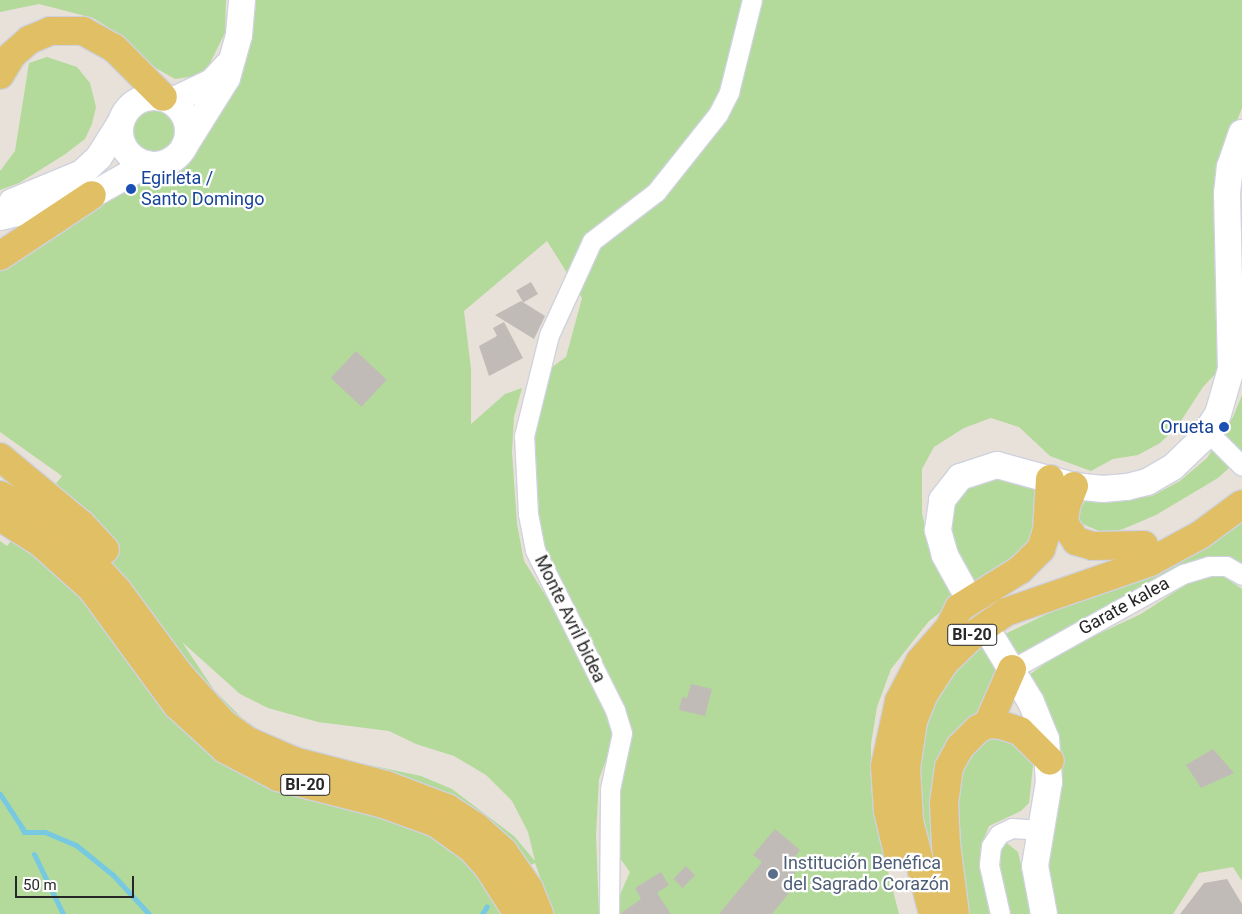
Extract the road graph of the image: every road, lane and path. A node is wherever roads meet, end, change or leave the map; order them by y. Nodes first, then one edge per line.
1 (242, 0) edge
2 (752, 0) edge
3 (233, 58) junction
4 (0, 75) edge
5 (168, 99) junction
6 (120, 124) junction
7 (1242, 133) edge
8 (184, 147) junction
9 (147, 164) junction
10 (92, 195) junction
11 (0, 206) edge
12 (0, 217) edge
13 (0, 256) edge
14 (1211, 434) junction
15 (0, 457) edge
16 (1242, 466) edge
17 (1242, 483) edge
18 (1058, 486) junction
19 (0, 496) edge
20 (1242, 504) edge
21 (0, 517) edge
22 (0, 541) edge
23 (1144, 545) junction
24 (1242, 575) edge
25 (963, 588) dead end
26 (114, 618) junction
27 (141, 621) junction
28 (949, 628) junction
29 (994, 641) dead end
30 (1012, 669) junction
31 (988, 724) junction
32 (1050, 761) junction
33 (1039, 830) junction
34 (518, 914) edge
35 (539, 914) edge
36 (609, 914) edge
37 (916, 914) edge
38 (933, 914) edge
39 (955, 914) edge
40 (1000, 914) edge
41 (1044, 914) edge

1 - 3 street
2 - 36 street, Monte Avril bidea
3 - 5 street
3 - 8 street
4 - 5 main road
5 - 6 street
5 - 8 street
6 - 9 street
6 - 11 street
7 - 14 street
8 - 9 street
9 - 10 street
10 - 12 street
10 - 13 main road
14 - 16 street
14 - 18 street
15 - 27 main road
17 - 23 main road, BI-20
18 - 23 main road
18 - 25 street
18 - 28 main road
19 - 27 main road, BI-20
20 - 38 main road, BI-20
21 - 26 main road, BI-20
22 - 26 main road
23 - 28 main road, BI-20
24 - 30 street, Garate kalea
26 - 34 main road, BI-20
27 - 35 main road, BI-20
28 - 37 main road, BI-20
29 - 30 street
30 - 31 main road
30 - 32 street
31 - 32 main road
31 - 39 main road
32 - 33 street
33 - 40 street
33 - 41 street

